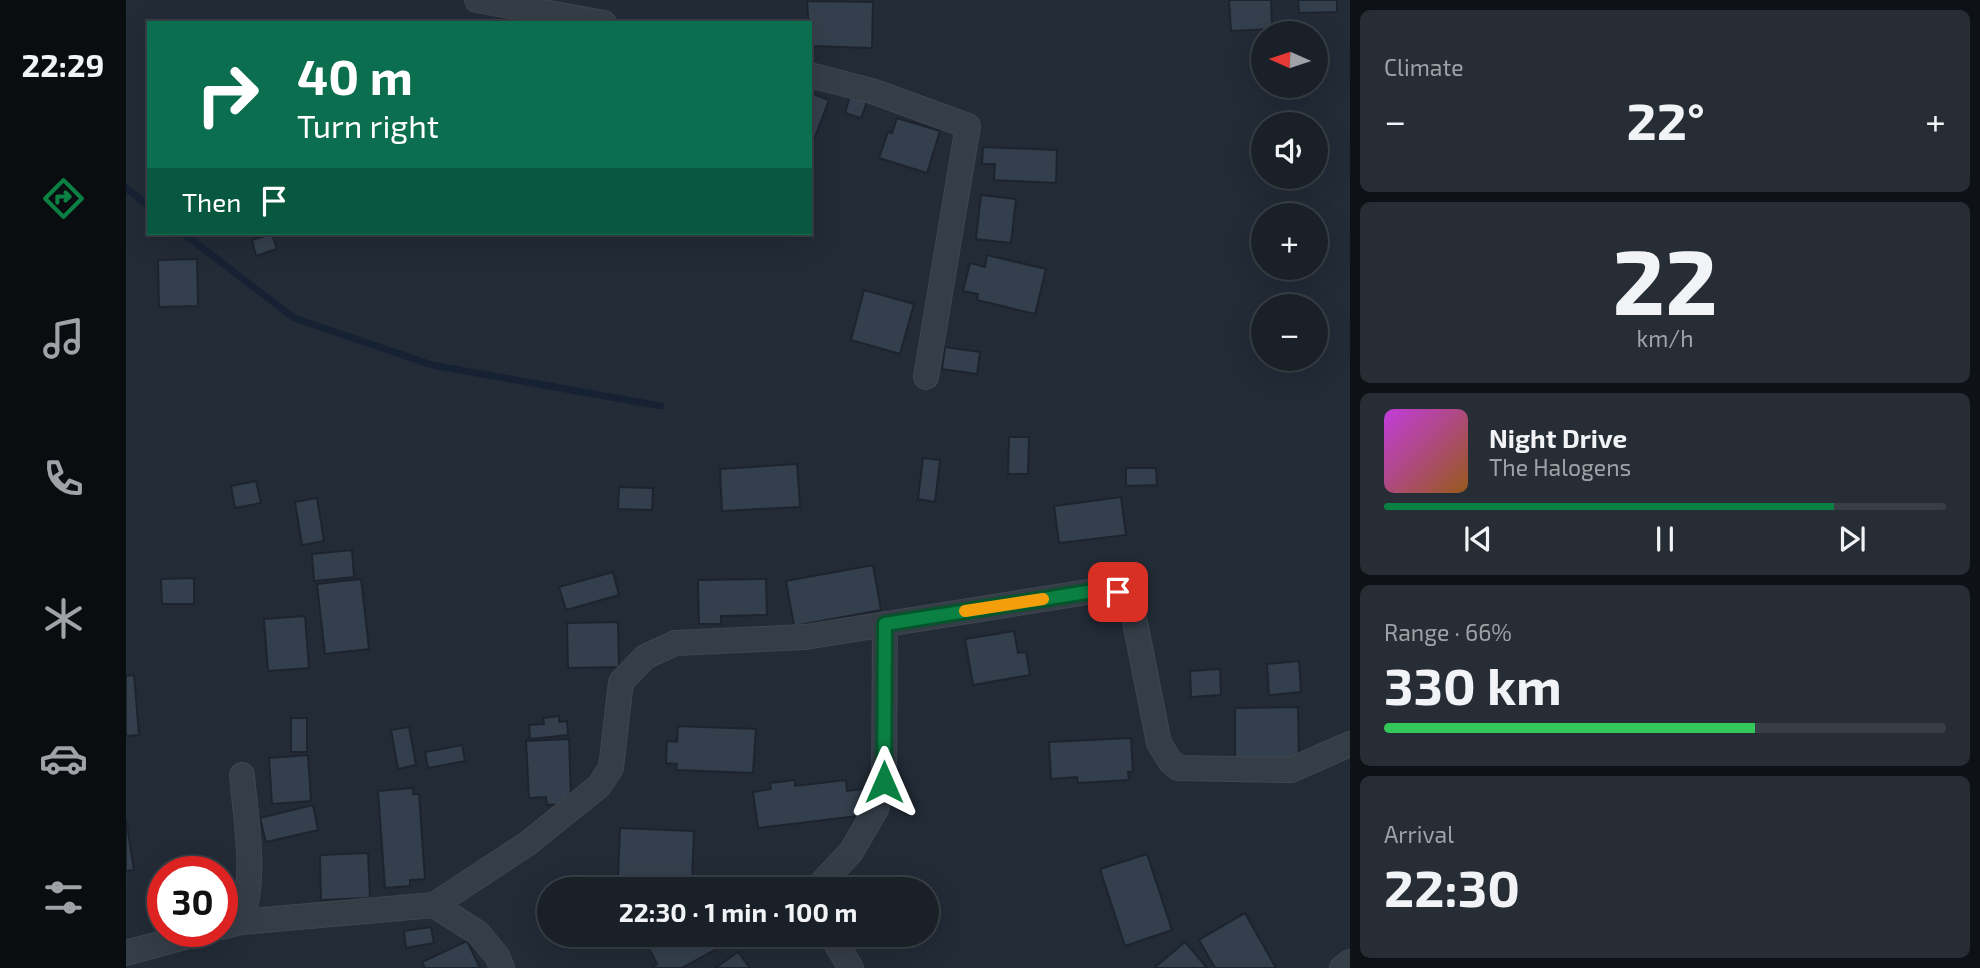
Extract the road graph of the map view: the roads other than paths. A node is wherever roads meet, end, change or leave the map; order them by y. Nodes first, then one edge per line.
1 (477, 0) edge
2 (553, 6) edge
3 (598, 21) edge
4 (812, 76) edge
5 (926, 377) dead end
6 (885, 624) junction
7 (1350, 744) edge
8 (242, 775) dead end
9 (827, 877) edge
10 (434, 905) junction
11 (238, 914) edge
12 (238, 923) edge
13 (148, 947) edge
14 (838, 947) edge
15 (126, 953) edge
16 (1350, 962) edge
17 (502, 968) edge
18 (851, 968) edge
19 (1342, 968) edge

1 - 2 street
2 - 3 street
4 - 5 street
6 - 7 street
6 - 9 street
6 - 10 street
8 - 11 street
10 - 12 street
10 - 17 street
13 - 15 street
14 - 18 street
16 - 19 street

